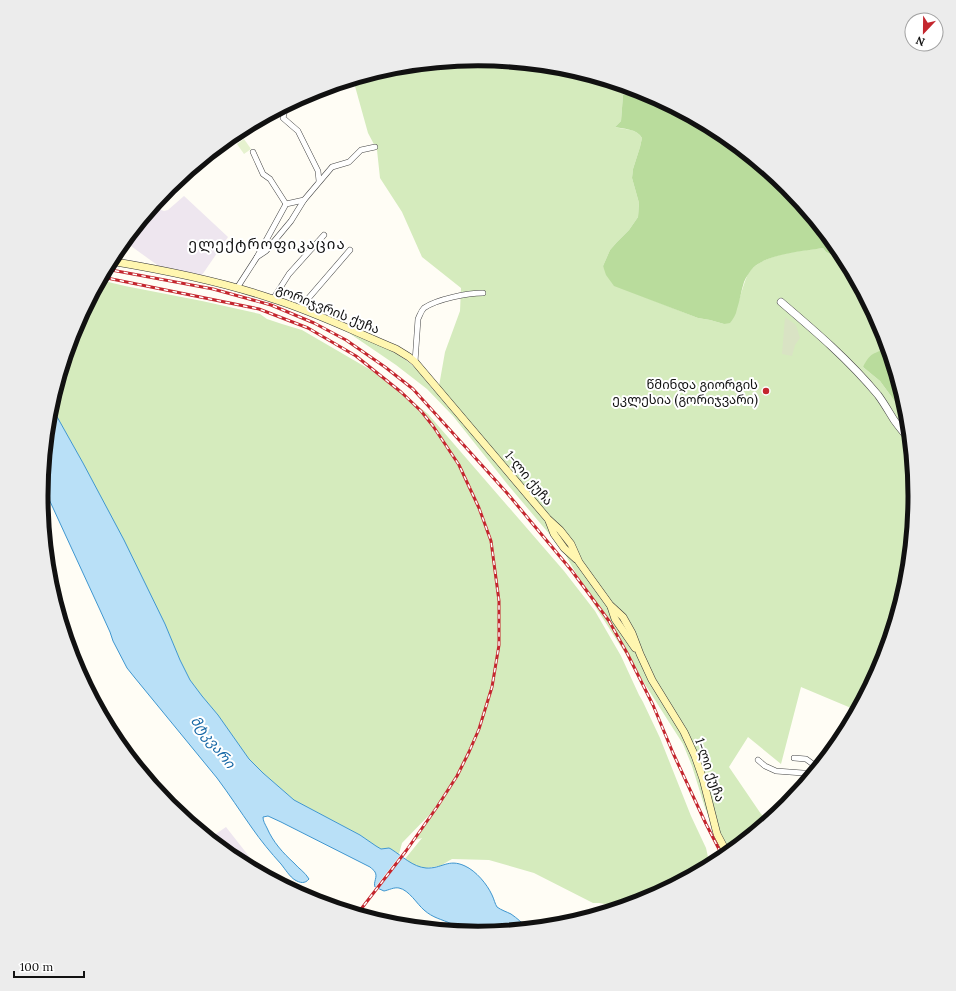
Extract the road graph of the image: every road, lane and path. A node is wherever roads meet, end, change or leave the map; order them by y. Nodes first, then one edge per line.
1 (285, 112) edge
2 (375, 147) dead end
3 (253, 152) dead end
4 (320, 181) junction
5 (304, 200) junction
6 (286, 204) junction
7 (324, 235) dead end
8 (350, 250) dead end
9 (257, 257) junction
10 (117, 262) edge
11 (237, 288) junction
12 (483, 293) dead end
13 (273, 299) junction
14 (781, 302) dead end
15 (300, 308) junction
16 (415, 362) junction
17 (903, 431) edge
18 (493, 454) joint
19 (794, 758) dead end
20 (758, 760) dead end
21 (813, 765) edge
22 (805, 774) edge
23 (725, 848) edge

1 - 4 street
2 - 4 street
3 - 6 street
4 - 5 street
5 - 6 street
5 - 9 street
6 - 9 street
7 - 13 street
8 - 15 street
9 - 11 street
10 - 11 main road, გორიჯვრის ქუჩა
11 - 13 main road, გორიჯვრის ქუჩა
12 - 16 street
13 - 15 main road, გორიჯვრის ქუჩა
14 - 17 street
15 - 16 main road, გორიჯვრის ქუჩა
16 - 18 main road, გორიჯვრის ქუჩა
18 - 23 main road, 1-ლი ქუჩა
19 - 21 street
20 - 22 street

